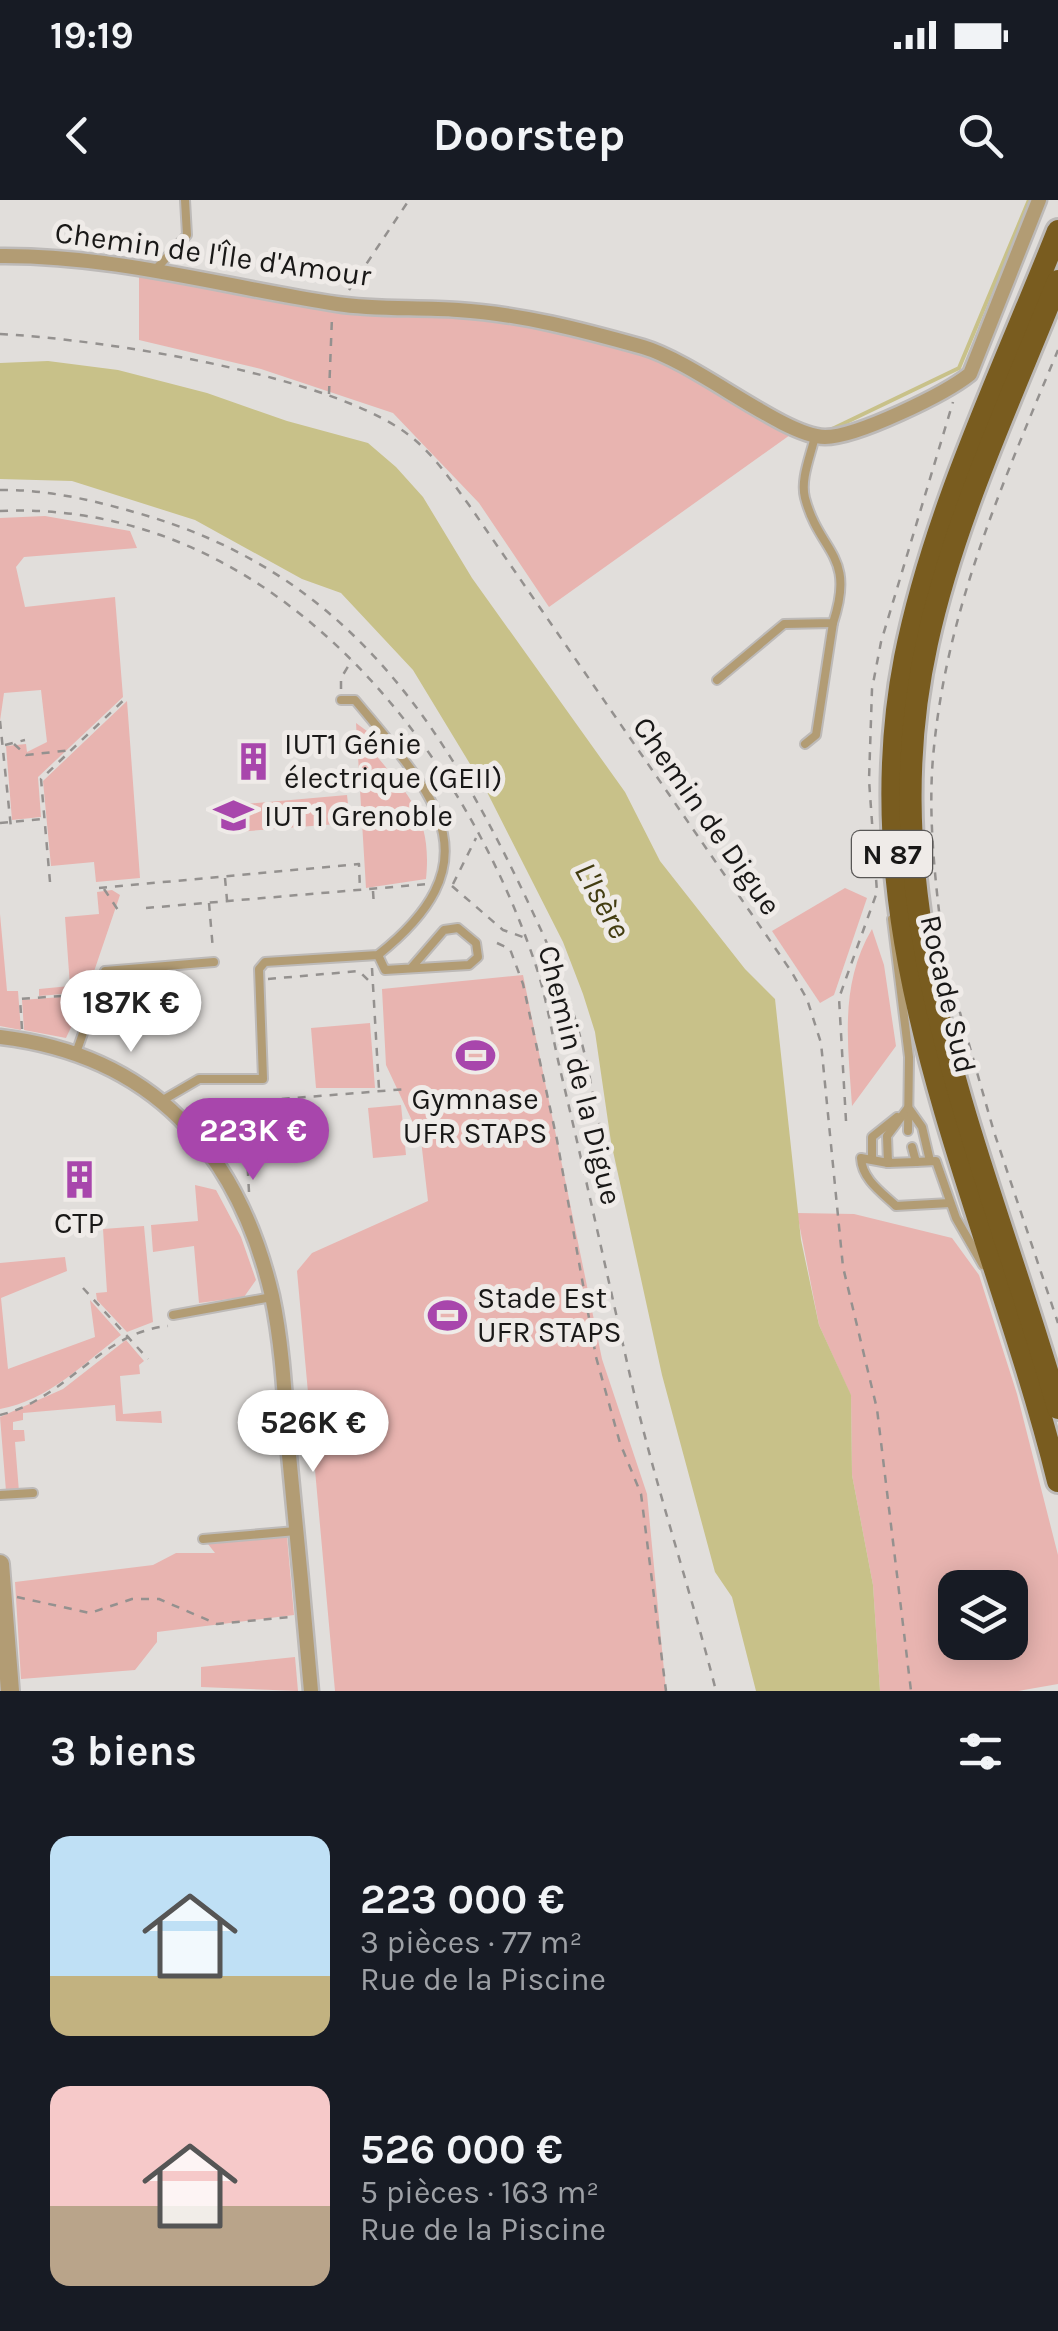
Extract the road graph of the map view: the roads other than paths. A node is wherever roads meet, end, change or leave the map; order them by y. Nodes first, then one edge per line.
1 (185, 200) edge
2 (1039, 200) edge
3 (1058, 231) edge
4 (0, 256) edge
5 (156, 269) junction
6 (1058, 281) edge
7 (815, 436) junction
8 (834, 623) junction
9 (717, 680) dead end
10 (341, 700) road end
11 (805, 744) dead end
12 (892, 859) junction
13 (378, 954) junction
14 (214, 962) road end
15 (412, 967) junction
16 (0, 1038) edge
17 (76, 1052) junction
18 (163, 1100) junction
19 (908, 1108) junction
20 (908, 1131) dead end
21 (912, 1147) dead end
22 (872, 1157) junction
23 (930, 1161) junction
24 (916, 1162) junction
25 (888, 1163) junction
26 (950, 1203) junction
27 (272, 1297) junction
28 (172, 1315) dead end
29 (1058, 1408) edge
30 (1057, 1477) edge
31 (33, 1493) dead end
32 (0, 1496) edge
33 (296, 1532) junction
34 (203, 1540) dead end
35 (0, 1564) edge
36 (5, 1597) edge
37 (10, 1691) edge
38 (311, 1691) edge

1 - 5 lane
2 - 7 street
3 - 12 highway, Rocade Sud / N 87
4 - 5 street, Chemin de l'Île d'Amour
5 - 7 street, Chemin de l'Île d'Amour
6 - 29 highway, Rocade Sud / N 87
7 - 8 lane
8 - 9 lane
8 - 11 lane
10 - 13 lane
12 - 19 lane
12 - 30 highway, Rocade Sud / N 87
13 - 15 lane
13 - 18 lane
14 - 17 lane
15 - 15 lane
16 - 17 street
17 - 18 street
18 - 27 street
19 - 20 lane
19 - 22 lane
19 - 23 lane
19 - 25 lane
21 - 24 lane
22 - 25 lane
22 - 26 lane
23 - 24 lane
23 - 26 lane
24 - 25 lane
26 - 30 lane
27 - 28 lane
27 - 33 street
31 - 32 lane
33 - 34 lane
33 - 38 street
35 - 36 street
36 - 37 street

